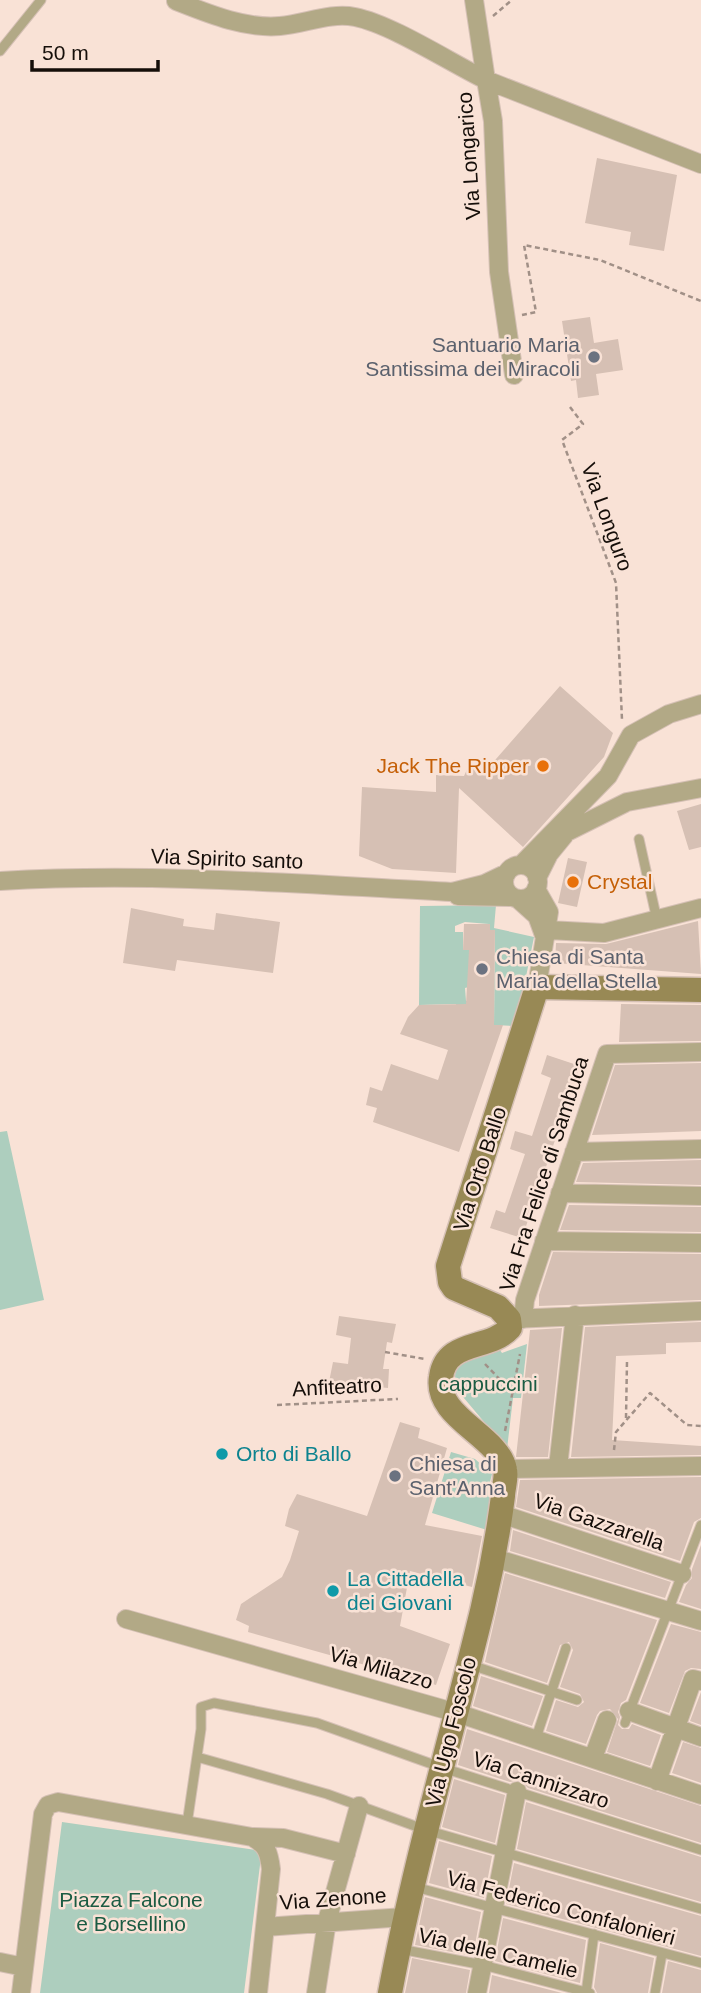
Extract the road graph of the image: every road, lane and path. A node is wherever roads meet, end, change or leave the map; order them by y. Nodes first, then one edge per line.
1 (41, 0) edge
2 (167, 0) edge
3 (474, 0) edge
4 (512, 0) edge
5 (176, 1) edge
6 (478, 27) junction
7 (0, 51) edge
8 (486, 80) junction
9 (701, 164) edge
10 (701, 301) edge
11 (505, 318) junction
12 (514, 375) dead end
13 (570, 407) dead end
14 (701, 704) edge
15 (631, 735) junction
16 (701, 788) edge
17 (639, 839) dead end
18 (514, 869) junction
19 (0, 881) edge
20 (537, 883) junction
21 (452, 892) junction
22 (516, 898) junction
23 (701, 908) edge
24 (657, 920) junction
25 (546, 936) junction
26 (537, 987) junction
27 (701, 990) edge
28 (701, 1052) edge
29 (701, 1149) edge
30 (574, 1152) junction
31 (560, 1193) junction
32 (701, 1196) edge
33 (544, 1241) junction
34 (701, 1243) edge
35 (701, 1311) edge
36 (575, 1315) junction
37 (516, 1319) junction
38 (385, 1352) dead end
39 (520, 1354) dead end
40 (481, 1359) dead end
41 (627, 1361) dead end
42 (446, 1363) junction
43 (398, 1399) dead end
44 (277, 1405) dead end
45 (626, 1418) junction
46 (701, 1426) edge
47 (615, 1456) dead end
48 (701, 1466) edge
49 (558, 1467) junction
50 (505, 1469) junction
51 (501, 1514) junction
52 (701, 1525) edge
53 (494, 1558) junction
54 (682, 1574) junction
55 (668, 1609) junction
56 (126, 1619) dead end
57 (701, 1621) edge
58 (566, 1648) dead end
59 (469, 1664) junction
60 (697, 1680) edge
61 (551, 1691) junction
62 (577, 1699) dead end
63 (457, 1713) junction
64 (620, 1718) junction
65 (676, 1728) junction
66 (701, 1737) edge
67 (536, 1738) junction
68 (197, 1757) junction
69 (593, 1758) junction
70 (443, 1768) junction
71 (657, 1781) junction
72 (517, 1791) junction
73 (701, 1795) edge
74 (359, 1806) junction
75 (187, 1824) junction
76 (426, 1830) junction
77 (252, 1837) junction
78 (701, 1850) edge
79 (506, 1851) junction
80 (346, 1854) junction
81 (412, 1886) junction
82 (494, 1907) junction
83 (701, 1909) edge
84 (404, 1917) junction
85 (327, 1921) junction
86 (265, 1927) junction
87 (594, 1934) junction
88 (398, 1948) junction
89 (662, 1954) junction
90 (0, 1962) edge
91 (701, 1963) edge
92 (483, 1965) junction
93 (24, 1967) junction
94 (22, 1993) edge
95 (258, 1993) edge
96 (316, 1993) edge
97 (390, 1993) edge
98 (477, 1993) edge
99 (587, 1993) edge
100 (655, 1993) edge

1 - 7 lane
2 - 5 lane
3 - 6 street
4 - 6 path
5 - 8 street
6 - 8 street
8 - 9 street, Via Longarico
8 - 11 street, Via Longarico
10 - 11 path
11 - 12 street, Via Longarico
13 - 15 path, Via Longuro
14 - 15 street
15 - 18 street
16 - 20 street
17 - 24 lane
18 - 20 street
18 - 21 street
18 - 22 street
19 - 21 street, Via Spirito santo
20 - 22 street
20 - 25 street
21 - 22 street
22 - 25 street
23 - 24 street
24 - 25 street
25 - 26 street
26 - 27 street
26 - 37 street, Via Orto Ballo
28 - 30 street, Via Fra Felice di Sambuca
29 - 30 street
30 - 31 street, Via Fra Felice di Sambuca
31 - 32 street
31 - 33 street, Via Fra Felice di Sambuca
33 - 34 street
33 - 37 street, Via Fra Felice di Sambuca
35 - 36 street
36 - 37 street
36 - 49 street
37 - 42 street
38 - 42 path
39 - 40 path
41 - 45 path
42 - 50 street
43 - 44 path, Anfiteatro
45 - 46 path
45 - 47 path
48 - 49 street
49 - 50 street
50 - 51 street, Via Ugo Foscolo
51 - 53 street, Via Ugo Foscolo
51 - 54 street, Via Gazzarella
52 - 54 lane
53 - 55 street
53 - 59 street, Via Ugo Foscolo
54 - 55 lane
55 - 57 street
55 - 64 lane
56 - 63 street, Via Milazzo
58 - 61 lane
59 - 61 lane
59 - 63 street, Via Ugo Foscolo
60 - 65 street
61 - 62 lane
61 - 67 lane
63 - 67 street, Via Milazzo
63 - 70 street, Via Ugo Foscolo
64 - 65 street
64 - 69 street
65 - 66 street
65 - 71 street
67 - 69 street, Via Milazzo
68 - 70 lane, Via Cannizzaro
68 - 74 lane
68 - 75 lane, Via Cannizzaro
69 - 71 street, Via Milazzo
70 - 72 lane, Via Cannizzaro
70 - 76 street, Via Ugo Foscolo
71 - 73 street, Via Milazzo
72 - 78 lane, Via Cannizzaro
72 - 79 street
74 - 76 lane
74 - 80 street
75 - 77 street
75 - 93 street
76 - 79 lane
76 - 81 street, Via Ugo Foscolo
77 - 80 street
77 - 86 street
79 - 82 street
79 - 83 lane
80 - 85 street
81 - 82 lane, Via Federico Confalonieri
81 - 84 street, Via Ugo Foscolo
82 - 87 lane, Via Federico Confalonieri
82 - 92 street
84 - 85 street, Via Zenone
84 - 88 street, Via Ugo Foscolo
85 - 86 street, Via Zenone
85 - 96 street
86 - 95 street
87 - 89 lane, Via Federico Confalonieri
87 - 99 lane
88 - 92 lane, Via delle Camelie
88 - 97 street, Via Ugo Foscolo
89 - 91 lane, Via Federico Confalonieri
89 - 100 lane
90 - 93 street
92 - 98 street
92 - 99 lane, Via delle Camelie
93 - 94 street

